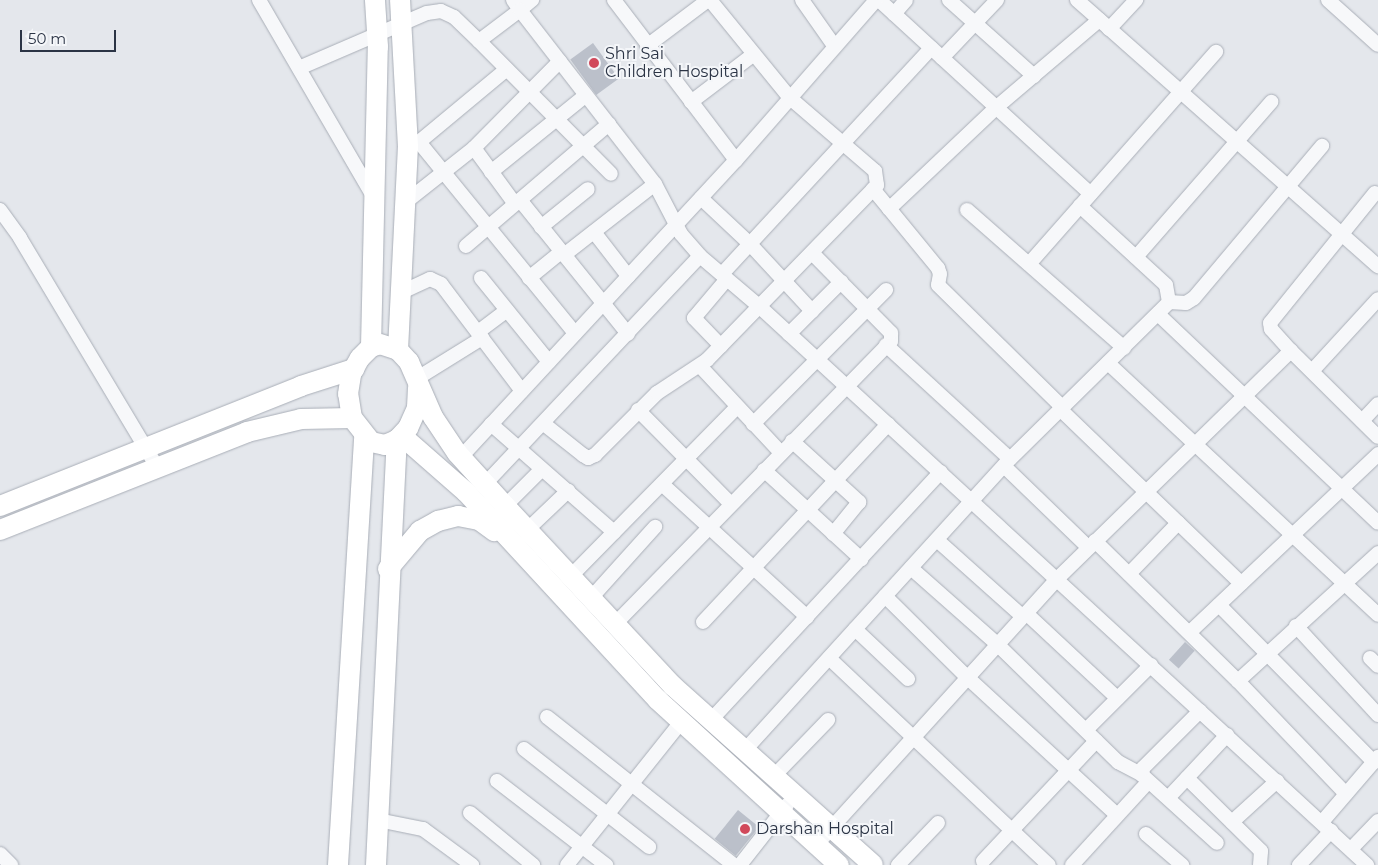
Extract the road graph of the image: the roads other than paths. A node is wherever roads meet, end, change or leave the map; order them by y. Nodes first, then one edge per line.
1 (259, 0) edge
2 (375, 0) edge
3 (400, 0) edge
4 (532, 0) edge
5 (614, 0) edge
6 (709, 0) edge
7 (802, 0) edge
8 (878, 0) edge
9 (906, 0) edge
10 (949, 0) edge
11 (996, 0) edge
12 (1136, 0) edge
13 (1328, 0) edge
14 (1084, 2) edge
15 (516, 5) edge
16 (894, 14) junction
17 (402, 22) junction
18 (975, 23) junction
19 (1104, 24) junction
20 (378, 32) junction
21 (479, 41) junction
22 (1378, 44) edge
23 (647, 46) junction
24 (835, 47) junction
25 (931, 48) junction
26 (1216, 52) dead end
27 (754, 54) junction
28 (942, 58) junction
29 (560, 61) junction
30 (299, 68) junction
31 (507, 69) junction
32 (1034, 76) junction
33 (529, 92) junction
34 (1181, 92) junction
35 (586, 96) junction
36 (790, 98) junction
37 (691, 102) junction
38 (1270, 102) dead end
39 (998, 106) junction
40 (556, 119) junction
41 (609, 124) junction
42 (1236, 142) junction
43 (840, 143) junction
44 (413, 144) junction
45 (583, 146) junction
46 (1322, 146) dead end
47 (474, 148) junction
48 (736, 160) junction
49 (492, 172) junction
50 (444, 174) junction
51 (611, 174) dead end
52 (655, 184) junction
53 (1287, 188) junction
54 (588, 189) dead end
55 (872, 189) junction
56 (1375, 193) dead end
57 (372, 194) junction
58 (1091, 194) junction
59 (701, 198) junction
60 (406, 201) junction
61 (517, 202) junction
62 (1080, 206) junction
63 (889, 209) junction
64 (0, 210) edge
65 (967, 210) dead end
66 (676, 224) junction
67 (542, 227) junction
68 (488, 228) junction
69 (594, 232) junction
70 (1341, 234) junction
71 (750, 243) junction
72 (466, 246) dead end
73 (563, 253) junction
74 (812, 253) junction
75 (700, 256) junction
76 (1136, 257) junction
77 (1029, 264) junction
78 (1378, 266) edge
79 (628, 276) junction
80 (724, 276) junction
81 (481, 278) dead end
82 (529, 278) junction
83 (784, 282) junction
84 (841, 282) junction
85 (886, 290) dead end
86 (402, 292) junction
87 (1378, 299) edge
88 (1169, 302) junction
89 (603, 303) junction
90 (760, 307) junction
91 (507, 310) junction
92 (867, 310) junction
93 (812, 311) junction
94 (1158, 314) junction
95 (575, 333) junction
96 (628, 334) junction
97 (790, 334) junction
98 (480, 335) junction
99 (886, 345) junction
100 (722, 346) junction
101 (371, 347) junction
102 (1124, 348) junction
103 (398, 350) junction
104 (1291, 351) junction
105 (817, 359) junction
106 (549, 362) junction
107 (1108, 363) junction
108 (700, 366) junction
109 (354, 369) junction
110 (1313, 370) junction
111 (417, 384) junction
112 (846, 386) junction
113 (522, 391) junction
114 (1244, 395) junction
115 (1378, 404) edge
116 (737, 407) junction
117 (1062, 409) junction
118 (638, 410) junction
119 (352, 418) junction
120 (1362, 421) junction
121 (491, 424) junction
122 (544, 424) junction
123 (753, 424) junction
124 (888, 424) junction
125 (364, 436) junction
126 (1378, 436) edge
127 (399, 438) junction
128 (792, 441) junction
129 (1195, 443) junction
130 (147, 447) junction
131 (519, 449) junction
132 (781, 453) junction
133 (461, 457) junction
134 (686, 459) junction
135 (1376, 459) edge
136 (1007, 463) junction
137 (158, 469) junction
138 (542, 469) junction
139 (764, 470) junction
140 (941, 472) junction
141 (836, 480) junction
142 (485, 484) junction
143 (662, 484) junction
144 (1344, 488) junction
145 (568, 491) junction
146 (1145, 491) junction
147 (972, 501) junction
148 (731, 504) junction
149 (0, 506) edge
150 (505, 506) junction
151 (808, 510) junction
152 (1178, 523) junction
153 (1378, 523) edge
154 (655, 527) dead end
155 (708, 528) junction
156 (0, 530) edge
157 (527, 530) junction
158 (614, 532) junction
159 (833, 534) junction
160 (1294, 534) junction
161 (937, 540) junction
162 (1092, 544) junction
163 (518, 548) junction
164 (1378, 553) edge
165 (861, 559) junction
166 (754, 568) junction
167 (911, 568) junction
168 (388, 570) junction
169 (1129, 574) junction
170 (571, 576) junction
171 (1057, 579) junction
172 (1346, 582) junction
173 (1241, 583) junction
174 (885, 596) junction
175 (591, 598) junction
176 (1218, 605) junction
177 (1024, 615) junction
178 (1378, 615) edge
179 (807, 617) junction
180 (703, 622) dead end
181 (615, 624) junction
182 (1296, 626) junction
183 (855, 629) junction
184 (1190, 632) junction
185 (998, 645) junction
186 (1268, 653) junction
187 (829, 658) junction
188 (1151, 665) junction
189 (968, 678) junction
190 (908, 679) dead end
191 (1238, 680) junction
192 (1117, 698) junction
193 (1200, 711) junction
194 (1378, 715) edge
195 (547, 718) dead end
196 (711, 720) junction
197 (828, 720) dead end
198 (682, 721) junction
199 (1086, 730) junction
200 (1227, 735) junction
201 (913, 739) junction
202 (1096, 741) junction
203 (524, 749) dead end
204 (745, 750) junction
205 (1376, 759) edge
206 (1068, 769) junction
207 (774, 776) junction
208 (1187, 778) junction
209 (1145, 779) junction
210 (497, 781) dead end
211 (1277, 781) junction
212 (632, 784) junction
213 (1346, 794) junction
214 (795, 795) junction
215 (1169, 797) junction
216 (780, 812) junction
217 (470, 813) dead end
218 (1117, 814) junction
219 (607, 816) junction
220 (378, 820) junction
221 (1378, 820) edge
222 (1232, 822) junction
223 (938, 823) dead end
224 (1327, 826) junction
225 (833, 828) junction
226 (1011, 830) junction
227 (1146, 834) dead end
228 (1217, 843) dead end
229 (816, 845) junction
230 (582, 846) junction
231 (649, 847) dead end
232 (1351, 850) junction
233 (0, 854) edge
234 (983, 861) dead end
235 (907, 862) edge
236 (336, 864) edge
237 (741, 864) edge
238 (11, 865) edge
239 (376, 865) edge
240 (472, 865) edge
241 (533, 865) edge
242 (567, 865) edge
243 (606, 865) edge
244 (839, 865) edge
245 (873, 865) edge
246 (1049, 865) edge
247 (1072, 865) edge
248 (1182, 865) edge
249 (1260, 865) edge
250 (1300, 865) edge
251 (1367, 865) edge

1 - 30 street
2 - 20 main road
3 - 17 main road
4 - 15 street
5 - 23 street
6 - 23 street
6 - 27 street
7 - 24 street
8 - 16 street
8 - 24 street
9 - 16 street
10 - 18 street
11 - 18 street
12 - 19 street
13 - 22 street
14 - 19 street
15 - 21 street
15 - 29 street
16 - 25 street
17 - 20 street
17 - 21 street
17 - 44 main road
18 - 28 street
18 - 32 street
19 - 32 street
19 - 34 street
20 - 30 street
20 - 57 main road
21 - 31 street
23 - 37 street
24 - 36 street
25 - 28 street
25 - 43 street
26 - 34 street
27 - 36 street
27 - 37 street
28 - 39 street
29 - 33 street
29 - 35 street
30 - 57 street
31 - 33 street
31 - 44 street
32 - 39 street
33 - 40 street
33 - 47 street
34 - 42 street
34 - 58 street
35 - 40 street
35 - 41 street
36 - 43 street
36 - 48 street
37 - 48 street
38 - 42 street
39 - 58 street
39 - 63 street
40 - 45 street
40 - 49 street
41 - 45 street
41 - 52 street
42 - 53 street
42 - 76 street
43 - 55 street
43 - 71 street
44 - 50 street
44 - 60 main road
45 - 51 street
45 - 61 street
46 - 53 street
47 - 49 street
47 - 50 street
48 - 59 street
49 - 61 street
50 - 60 street
50 - 68 street
52 - 66 street
52 - 69 street
53 - 70 street
53 - 88 street
54 - 67 street
55 - 63 street
55 - 74 street
56 - 70 street
57 - 101 main road
58 - 62 street
59 - 66 street
59 - 71 street
60 - 86 main road
61 - 67 street
61 - 68 street
62 - 76 street
62 - 77 street
63 - 117 street
64 - 130 street
65 - 77 street
66 - 75 street
66 - 79 street
67 - 73 street
68 - 72 street
68 - 82 street
69 - 73 street
69 - 79 street
70 - 78 street
70 - 104 street
71 - 80 street
71 - 83 street
73 - 82 street
73 - 89 street
74 - 83 street
74 - 84 street
75 - 80 street
75 - 96 street
76 - 88 street
77 - 102 street
79 - 89 street
80 - 90 street
80 - 100 street
81 - 91 street
82 - 95 street
83 - 90 street
83 - 93 street
84 - 92 street
84 - 93 street
85 - 92 street
86 - 98 street
86 - 103 main road
87 - 110 street
88 - 94 street
89 - 95 street
89 - 96 street
90 - 97 street
90 - 100 street
91 - 98 street
91 - 106 street
92 - 99 street
92 - 105 street
93 - 97 street
94 - 102 street
94 - 114 street
95 - 106 street
96 - 122 street
97 - 105 street
98 - 111 street
98 - 113 street
99 - 112 street
99 - 136 street
100 - 108 street
101 - 103 main road
101 - 109 main road
102 - 107 street
103 - 111 main road
104 - 110 street
104 - 114 street
105 - 112 street
105 - 123 street
106 - 113 street
107 - 117 street
107 - 129 street
108 - 116 street
108 - 118 street
109 - 119 main road
109 - 130 main road
110 - 120 street
111 - 127 main road
111 - 133 main road
112 - 124 street
112 - 128 street
113 - 121 street
114 - 129 street
114 - 144 street
115 - 120 street
116 - 123 street
116 - 134 street
117 - 136 street
117 - 146 street
118 - 122 street
118 - 134 street
119 - 125 main road
119 - 137 main road
120 - 126 street
121 - 131 street
121 - 133 street
122 - 131 street
123 - 132 street
124 - 140 street
124 - 141 street
125 - 127 main road
125 - 236 main road
127 - 163 main road
127 - 168 main road
128 - 132 street
128 - 141 street
129 - 146 street
129 - 160 street
130 - 137 street
130 - 149 main road
131 - 138 street
131 - 142 street
132 - 139 street
133 - 142 main road
134 - 143 street
134 - 148 street
135 - 144 street
136 - 147 street
136 - 162 street
137 - 156 main road
138 - 145 street
138 - 150 street
139 - 148 street
139 - 151 street
140 - 147 street
140 - 165 street
141 - 151 street
141 - 159 street
142 - 150 main road
143 - 155 street
143 - 158 street
144 - 153 street
144 - 160 street
145 - 157 street
145 - 158 street
146 - 152 street
146 - 162 street
147 - 161 street
147 - 171 street
148 - 155 street
150 - 157 main road
151 - 159 street
151 - 166 street
152 - 169 street
152 - 173 street
154 - 175 street
155 - 166 street
155 - 181 street
157 - 170 main road
158 - 170 street
159 - 165 street
160 - 172 street
160 - 173 street
161 - 167 street
161 - 177 street
162 - 169 street
162 - 171 street
163 - 168 main road
163 - 198 main road
164 - 172 street
165 - 179 street
166 - 179 street
166 - 180 street
167 - 174 street
167 - 185 street
168 - 220 main road
169 - 184 street
170 - 175 main road
171 - 177 street
171 - 188 street
172 - 178 street
172 - 182 street
173 - 176 street
174 - 183 street
174 - 189 street
175 - 181 main road
176 - 184 street
176 - 186 street
177 - 185 street
177 - 192 street
179 - 196 street
181 - 196 main road
182 - 186 street
182 - 194 street
183 - 187 street
183 - 190 street
184 - 191 street
185 - 189 street
185 - 199 street
186 - 191 street
186 - 205 street
187 - 201 street
187 - 204 street
188 - 192 street
188 - 193 street
189 - 201 street
189 - 206 street
191 - 213 street
192 - 199 street
193 - 200 street
193 - 209 street
195 - 212 street
196 - 204 main road
197 - 207 street
198 - 212 street
198 - 216 main road
199 - 202 street
200 - 208 street
200 - 211 street
201 - 225 street
201 - 226 street
202 - 206 street
202 - 209 street
203 - 219 street
204 - 207 main road
205 - 213 street
206 - 218 street
206 - 226 street
207 - 214 main road
208 - 215 street
208 - 222 street
209 - 215 street
209 - 218 street
210 - 230 street
211 - 222 street
211 - 224 street
212 - 219 street
212 - 237 street
213 - 224 street
214 - 216 street
214 - 225 main road
215 - 228 street
216 - 229 main road
216 - 237 street
217 - 241 street
218 - 247 street
219 - 230 street
219 - 231 street
220 - 239 main road
220 - 240 street
221 - 232 street
222 - 249 street
223 - 235 street
224 - 232 street
224 - 250 street
225 - 229 street
225 - 245 main road
226 - 234 street
226 - 246 street
227 - 248 street
229 - 244 main road
230 - 242 street
230 - 243 street
232 - 251 street
233 - 238 street

